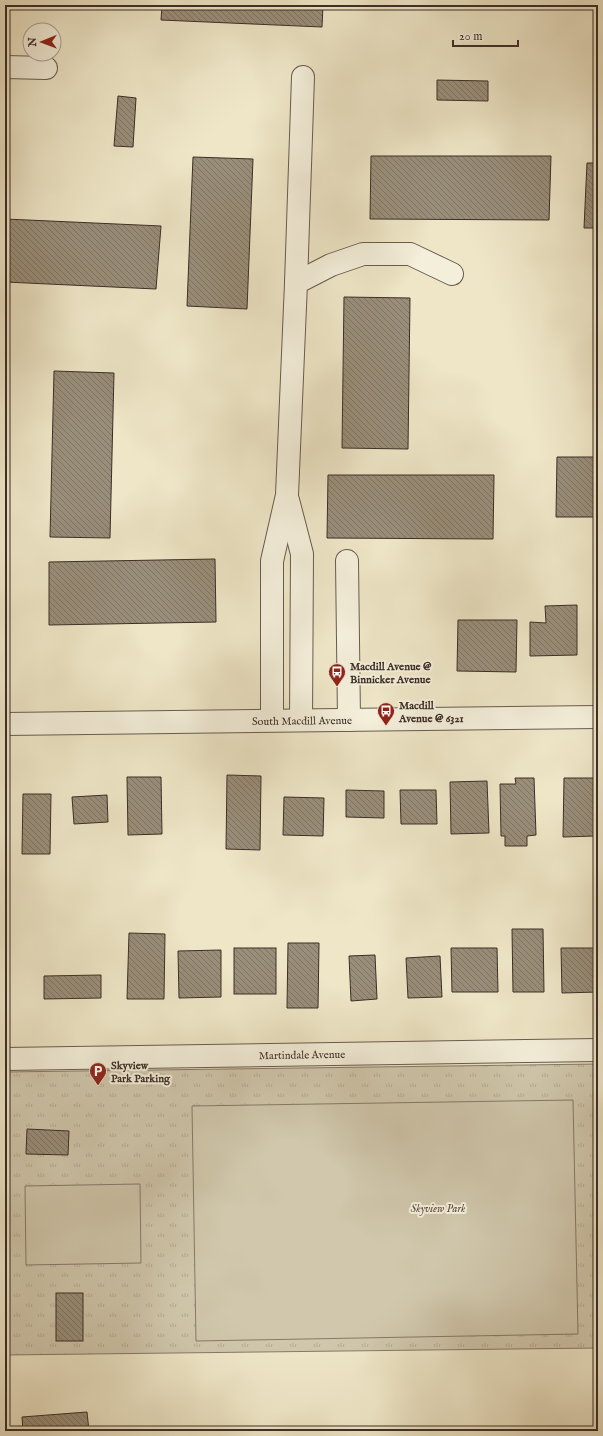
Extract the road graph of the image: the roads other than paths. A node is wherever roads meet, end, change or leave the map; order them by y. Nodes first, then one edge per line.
1 (5, 67) edge
2 (46, 68) dead end
3 (303, 77) dead end
4 (452, 274) dead end
5 (296, 283) junction
6 (287, 495) junction
7 (347, 561) dead end
8 (598, 717) edge
9 (272, 720) junction
10 (301, 720) junction
11 (349, 720) junction
12 (5, 724) edge
13 (598, 1050) edge
14 (5, 1059) edge

1 - 2 street
3 - 5 street
4 - 5 street
5 - 6 street
6 - 9 street
6 - 10 street
7 - 11 street
8 - 11 street, South Macdill Avenue
9 - 10 street, South Macdill Avenue
9 - 12 street, South Macdill Avenue
10 - 11 street, South Macdill Avenue
13 - 14 street, Martindale Avenue

